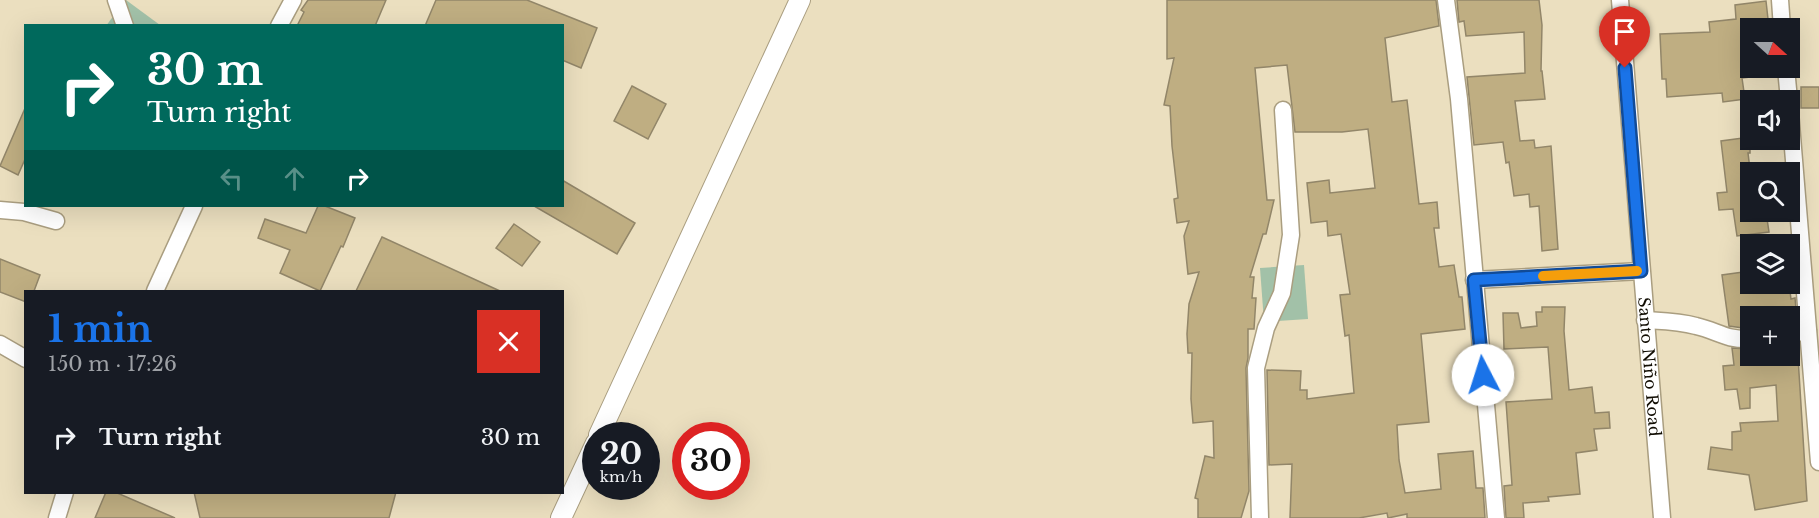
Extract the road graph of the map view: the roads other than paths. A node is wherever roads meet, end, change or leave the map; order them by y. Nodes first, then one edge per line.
1 (116, 0) edge
2 (293, 0) edge
3 (800, 0) edge
4 (1446, 0) edge
5 (1620, 0) edge
6 (1780, 0) edge
7 (1781, 18) edge
8 (123, 24) edge
9 (280, 24) edge
10 (1283, 110) dead end
11 (1793, 150) edge
12 (194, 207) edge
13 (0, 210) edge
14 (56, 221) dead end
15 (1641, 271) junction
16 (1474, 280) junction
17 (155, 290) edge
18 (1645, 320) junction
19 (1808, 331) junction
20 (1800, 332) edge
21 (1740, 339) edge
22 (0, 344) edge
23 (24, 358) edge
24 (605, 422) edge
25 (1819, 462) edge
26 (582, 473) edge
27 (64, 494) edge
28 (57, 518) edge
29 (561, 518) edge
30 (1260, 518) edge
31 (1496, 518) edge
32 (1662, 518) edge

1 - 8 street
2 - 9 street
3 - 24 street
4 - 16 street
5 - 15 street, Santo Niño Road
6 - 7 street
10 - 30 street
11 - 19 street
12 - 17 street
13 - 14 street
15 - 16 street
15 - 18 street, Santo Niño Road
16 - 31 street
18 - 21 street
18 - 32 street, Santo Niño Road
19 - 20 street
19 - 25 street
22 - 23 street
26 - 29 street
27 - 28 street

